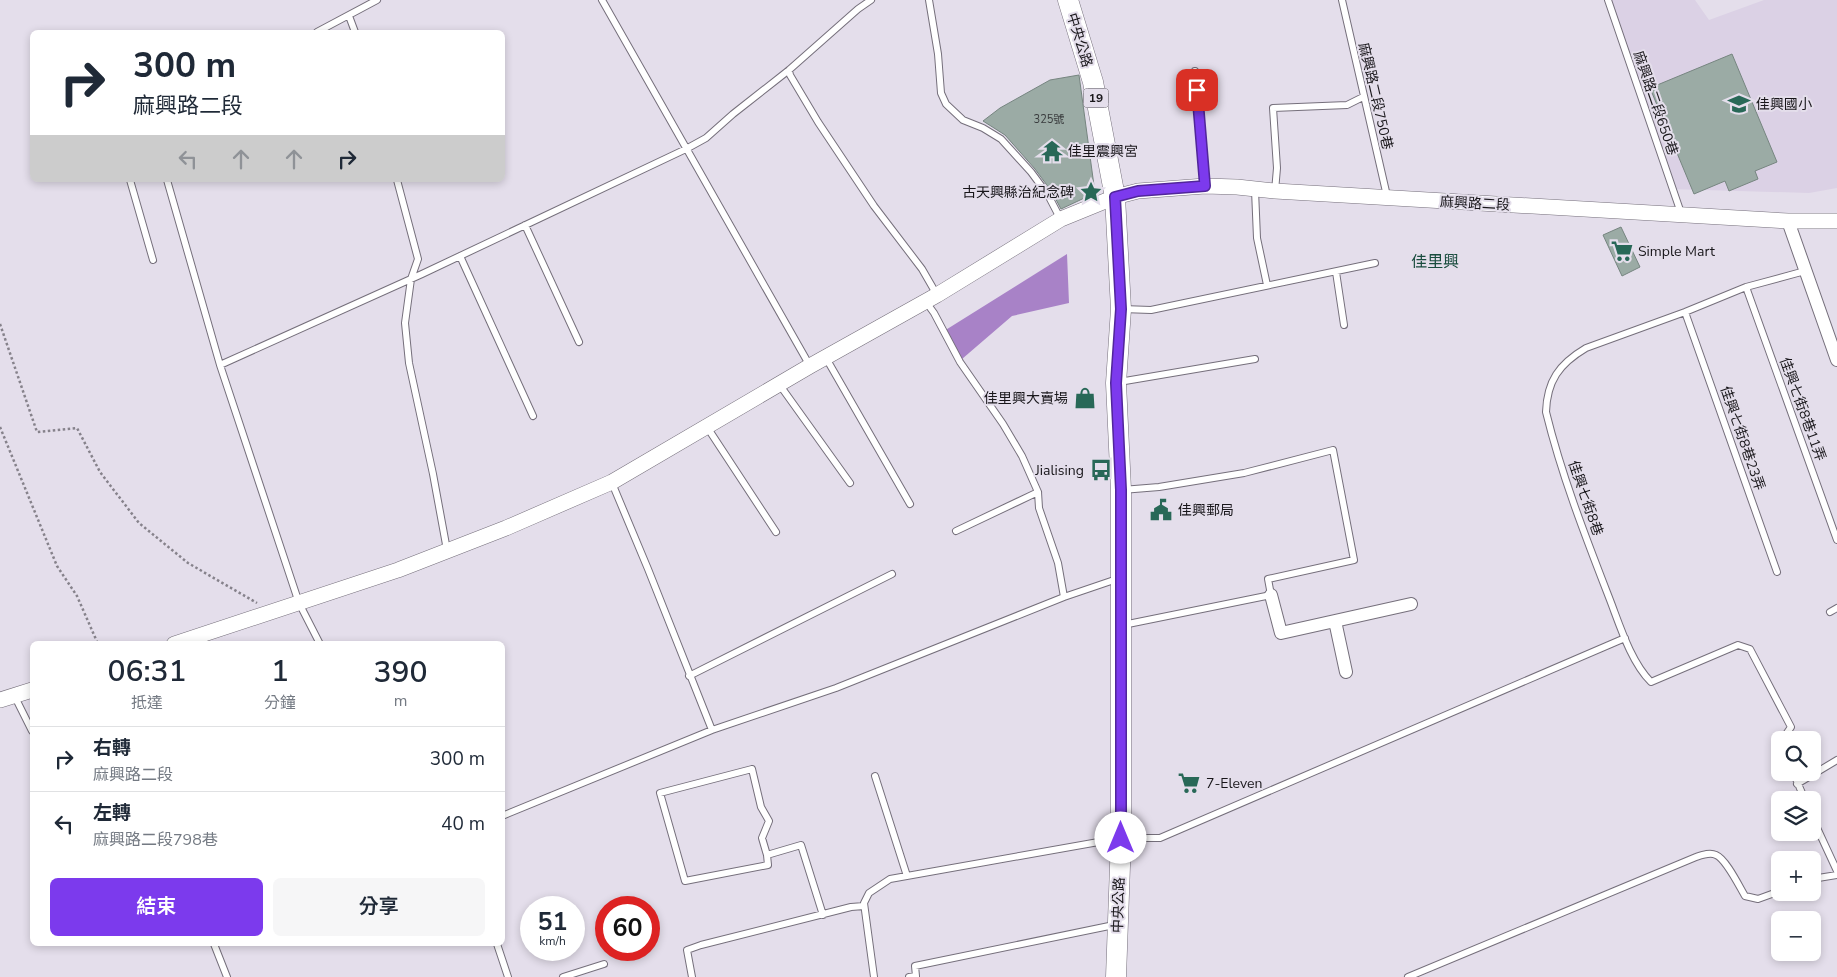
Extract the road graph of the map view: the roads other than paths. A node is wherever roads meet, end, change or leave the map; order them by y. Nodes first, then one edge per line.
1 (377, 0) edge
2 (602, 0) edge
3 (872, 0) edge
4 (929, 0) edge
5 (1068, 0) edge
6 (1342, 0) edge
7 (1608, 0) edge
8 (349, 16) junction
9 (320, 30) edge
10 (354, 30) edge
11 (789, 70) junction
12 (1195, 71) dead end
13 (1363, 97) junction
14 (686, 149) junction
15 (131, 182) edge
16 (168, 182) edge
17 (398, 182) edge
18 (1205, 186) junction
19 (1255, 189) junction
20 (1275, 191) junction
21 (1115, 197) junction
22 (1387, 198) junction
23 (1681, 215) junction
24 (1061, 220) junction
25 (1788, 221) junction
26 (1837, 221) edge
27 (525, 225) junction
28 (460, 256) junction
29 (153, 260) dead end
30 (1375, 263) dead end
31 (1805, 271) junction
32 (1336, 272) junction
33 (411, 279) junction
34 (1267, 285) junction
35 (1746, 287) junction
36 (932, 298) junction
37 (1121, 309) junction
38 (1685, 312) junction
39 (1344, 324) dead end
40 (579, 342) dead end
41 (826, 358) junction
42 (1255, 359) dead end
43 (1837, 360) edge
44 (220, 365) junction
45 (810, 366) junction
46 (1116, 383) junction
47 (779, 384) junction
48 (533, 416) dead end
49 (707, 426) junction
50 (612, 482) junction
51 (850, 483) dead end
52 (1121, 490) junction
53 (1038, 492) junction
54 (910, 504) dead end
55 (956, 531) dead end
56 (776, 532) dead end
57 (1837, 540) edge
58 (448, 550) junction
59 (1777, 572) dead end
60 (892, 574) dead end
61 (1120, 578) junction
62 (1272, 595) junction
63 (1064, 597) junction
64 (299, 603) junction
65 (1411, 604) dead end
66 (1837, 608) edge
67 (1830, 612) dead end
68 (1335, 621) junction
69 (1120, 625) junction
70 (1625, 638) junction
71 (183, 641) edge
72 (318, 641) edge
73 (1346, 672) dead end
74 (689, 676) junction
75 (30, 691) edge
76 (7, 697) edge
77 (30, 728) edge
78 (712, 730) junction
79 (1788, 731) edge
80 (1837, 760) edge
81 (876, 776) dead end
82 (1796, 781) edge
83 (1797, 784) junction
84 (1800, 791) edge
85 (505, 815) edge
86 (1821, 836) edge
87 (1121, 838) junction
88 (766, 855) junction
89 (1837, 871) edge
90 (907, 876) junction
91 (1837, 876) edge
92 (1821, 878) edge
93 (1771, 894) edge
94 (864, 906) junction
95 (823, 914) junction
96 (1117, 924) junction
97 (215, 946) edge
98 (498, 946) edge
99 (604, 964) dead end
100 (227, 977) edge
101 (508, 977) edge
102 (563, 977) edge
103 (692, 977) edge
104 (874, 977) edge
105 (909, 977) edge
106 (1116, 977) edge
107 (1408, 977) edge

1 - 8 lane
2 - 14 lane
3 - 11 lane
4 - 24 lane
5 - 21 main road, 中央公路 / 19
6 - 13 lane, 麻興路二段750巷
7 - 23 lane, 麻興路二段650巷
8 - 9 lane
8 - 10 lane
11 - 14 lane
11 - 36 lane
12 - 18 lane
13 - 20 lane
13 - 22 lane, 麻興路二段750巷
14 - 27 lane
14 - 45 lane
15 - 29 lane
16 - 44 lane
17 - 33 lane
18 - 19 street, 麻興路二段
18 - 21 street, 麻興路二段
19 - 20 street, 麻興路二段
19 - 34 lane
20 - 22 street, 麻興路二段
21 - 24 street, 麻興路二段
21 - 37 main road, 中央公路 / 19
22 - 23 street, 麻興路二段
23 - 25 street, 麻興路二段
24 - 36 street, 麻興路二段
25 - 26 street, 麻興路二段
25 - 31 street
27 - 28 lane
27 - 40 lane
28 - 33 lane
28 - 48 lane
30 - 32 lane
31 - 35 lane, 佳興七街8巷
31 - 43 street
32 - 34 lane
32 - 39 lane
33 - 44 lane
33 - 58 lane
34 - 37 lane
35 - 38 lane, 佳興七街8巷
35 - 57 lane, 佳興七街8巷11弄
36 - 41 street, 麻興路二段
36 - 53 lane
37 - 46 main road, 中央公路 / 19
38 - 59 lane, 佳興七街8巷23弄
38 - 70 lane, 佳興七街8巷
41 - 45 street, 麻興路二段
41 - 54 lane
42 - 46 lane
44 - 64 lane
45 - 47 street, 麻興路二段
46 - 52 main road, 中央公路 / 19
47 - 49 street, 麻興路二段
47 - 51 lane
49 - 50 street, 麻興路二段
49 - 56 lane
50 - 58 street, 麻興路二段
50 - 74 lane
52 - 61 main road, 中央公路 / 19
52 - 62 lane
53 - 55 lane
53 - 63 lane
58 - 64 street, 麻興路二段
60 - 74 lane
61 - 63 lane
61 - 69 main road, 中央公路 / 19
62 - 68 street
62 - 69 lane
63 - 78 lane
64 - 71 street, 麻興路二段
64 - 72 lane
65 - 68 street
66 - 67 lane
68 - 73 street
69 - 87 main road, 中央公路 / 19
70 - 79 lane, 佳興七街8巷
70 - 87 lane
74 - 78 lane
75 - 76 street
76 - 77 lane
78 - 85 lane
80 - 83 lane
81 - 90 lane
82 - 83 lane
83 - 84 lane
86 - 89 lane
87 - 90 lane
87 - 96 main road, 中央公路 / 19
88 - 88 lane
88 - 95 lane
90 - 94 lane
91 - 92 lane
93 - 107 lane
94 - 95 lane
94 - 104 lane
95 - 103 lane
96 - 105 lane
96 - 106 main road, 中央公路 / 19
97 - 100 lane
98 - 101 lane
99 - 102 lane

